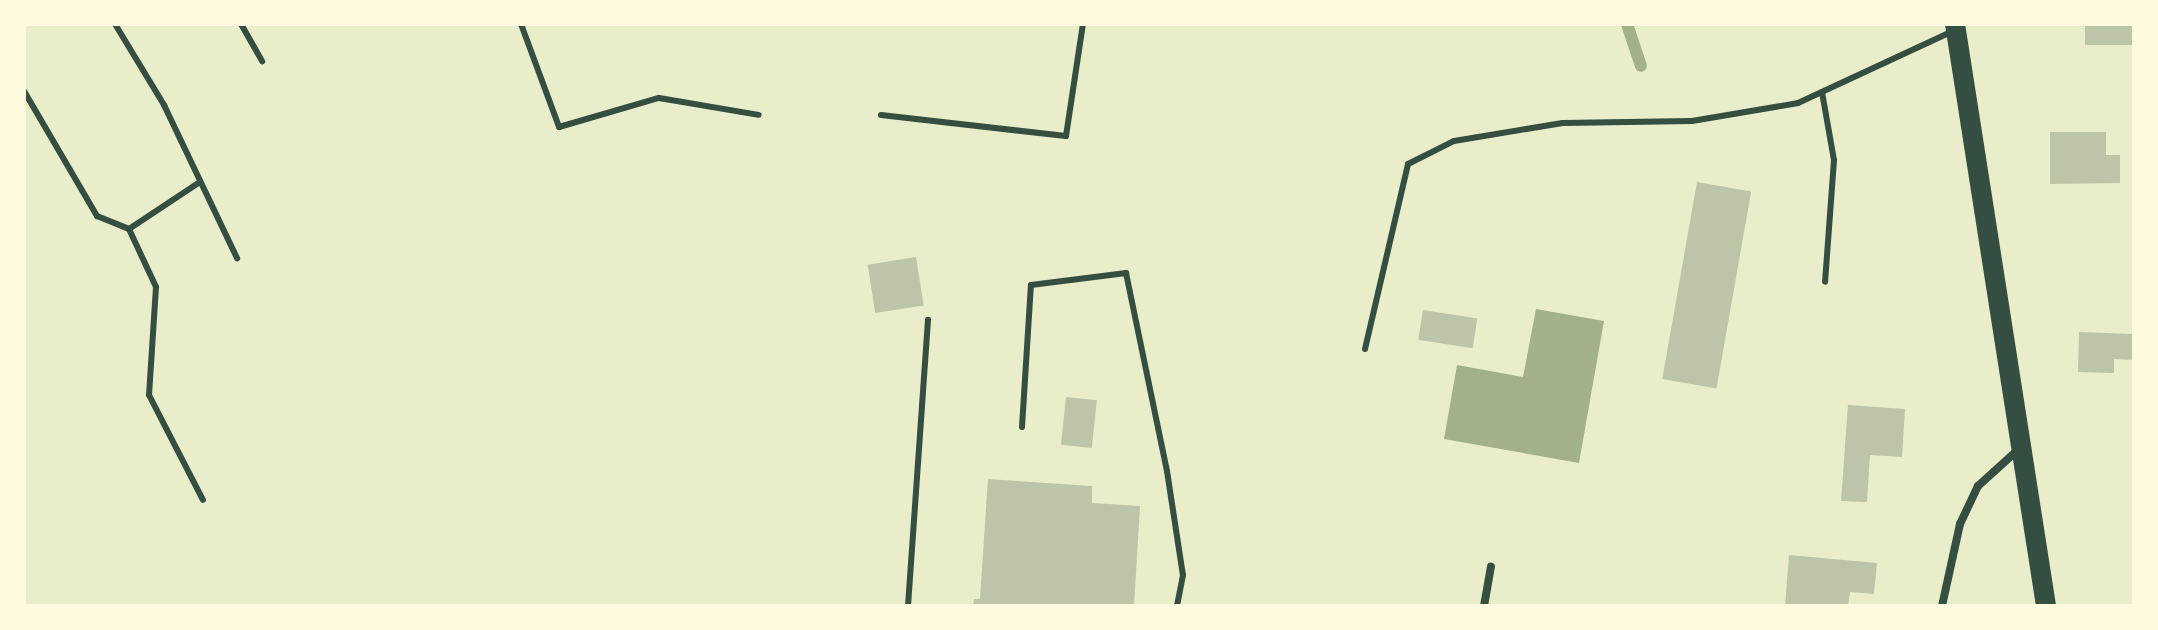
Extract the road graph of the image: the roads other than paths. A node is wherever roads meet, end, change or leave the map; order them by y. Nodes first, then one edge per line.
1 (115, 24) edge
2 (241, 24) edge
3 (521, 24) edge
4 (1083, 24) edge
5 (1956, 27) edge
6 (262, 61) dead end
7 (24, 91) edge
8 (1822, 92) junction
9 (759, 115) dead end
10 (881, 115) dead end
11 (200, 182) junction
12 (129, 229) junction
13 (237, 258) dead end
14 (1825, 282) dead end
15 (928, 320) dead end
16 (1365, 349) dead end
17 (1022, 427) dead end
18 (2021, 448) junction
19 (203, 500) dead end
20 (1491, 567) dead end
21 (908, 606) edge
22 (1177, 606) edge
23 (1484, 606) edge
24 (1942, 606) edge
25 (2046, 606) edge

1 - 11 lane
2 - 6 lane
3 - 9 lane
4 - 10 lane
5 - 8 lane
5 - 18 main road
7 - 12 lane
8 - 14 lane
8 - 16 lane
11 - 12 lane
11 - 13 lane
12 - 19 lane
15 - 21 lane
17 - 22 lane
18 - 24 street
18 - 25 main road
20 - 23 street

